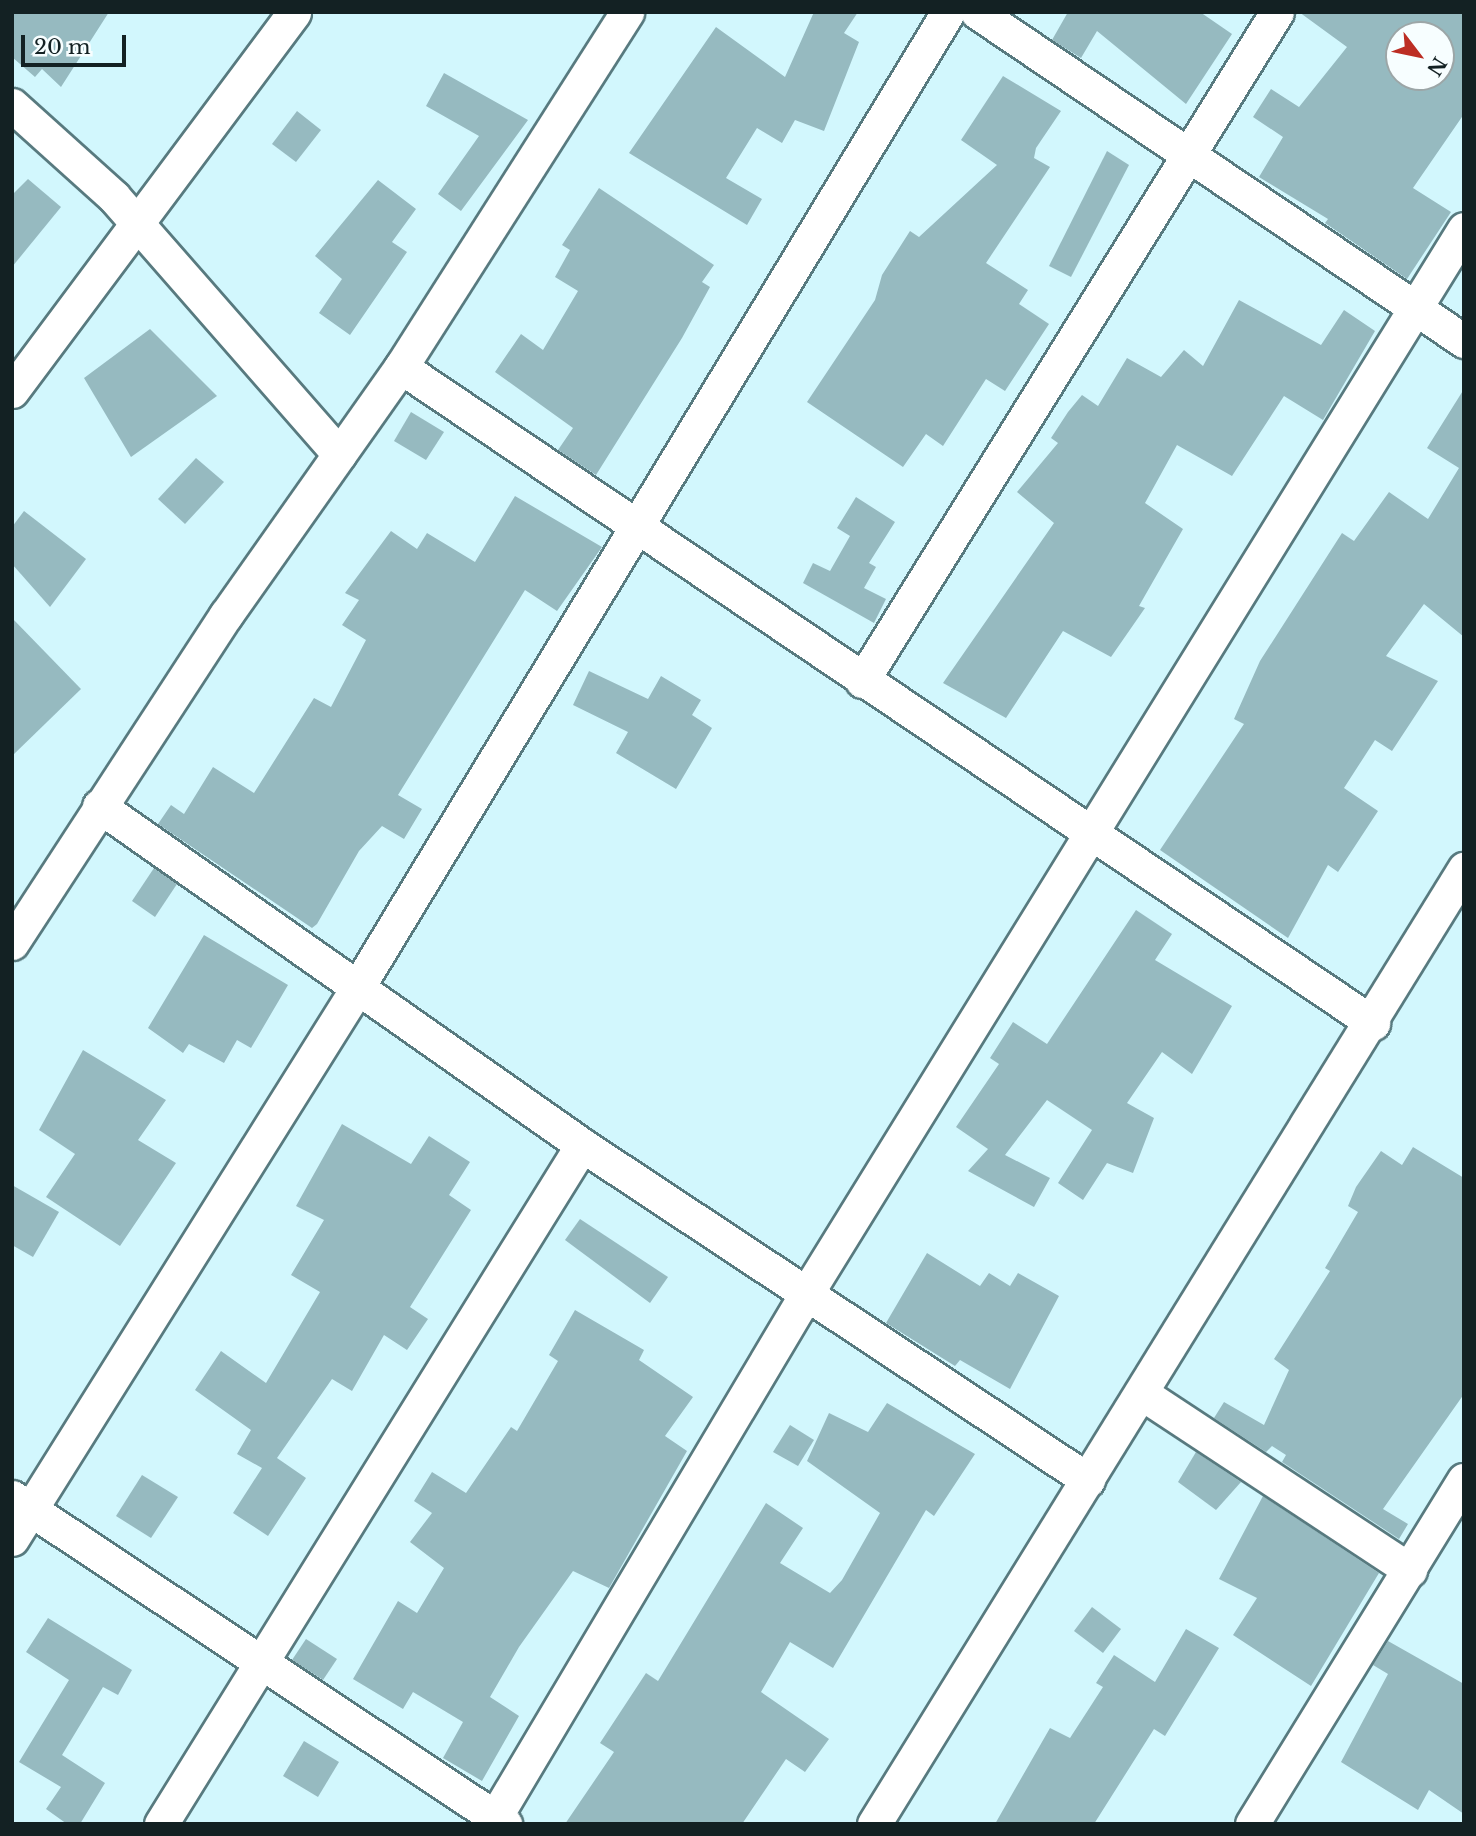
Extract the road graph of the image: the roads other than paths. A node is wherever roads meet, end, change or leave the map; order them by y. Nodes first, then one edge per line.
1 (294, 12) edge
2 (627, 12) edge
3 (948, 12) edge
4 (977, 12) edge
5 (1278, 12) edge
6 (12, 105) edge
7 (1185, 154) junction
8 (134, 224) junction
9 (1464, 229) edge
10 (1414, 307) junction
11 (1464, 341) edge
12 (401, 367) junction
13 (12, 391) edge
14 (339, 454) junction
15 (638, 527) junction
16 (862, 681) junction
17 (99, 806) junction
18 (1087, 833) junction
19 (1464, 869) edge
20 (12, 943) edge
21 (356, 990) junction
22 (1373, 1023) junction
23 (582, 1145) junction
24 (805, 1296) junction
25 (1143, 1394) junction
26 (1088, 1480) junction
27 (1464, 1480) edge
28 (21, 1504) edge
29 (12, 1539) edge
30 (1410, 1570) junction
31 (257, 1662) junction
32 (497, 1821) edge
33 (161, 1824) edge
34 (874, 1824) edge
35 (1252, 1824) edge

1 - 8 street
2 - 12 street
3 - 15 street
4 - 7 street
5 - 7 street
6 - 8 street
7 - 10 street
7 - 16 street
8 - 13 street
8 - 14 street
9 - 10 street
10 - 11 street
10 - 18 street
12 - 14 street
12 - 15 street
14 - 17 street
15 - 16 street
15 - 21 street
16 - 18 street
17 - 20 street
17 - 21 street
18 - 22 street
18 - 24 street
19 - 22 street
21 - 23 street
21 - 28 street
22 - 25 street
23 - 24 street
23 - 31 street
24 - 26 street
24 - 32 street
25 - 26 street
25 - 30 street
26 - 34 street
27 - 30 street
28 - 29 street
28 - 31 street
30 - 35 street
31 - 32 street
31 - 33 street

